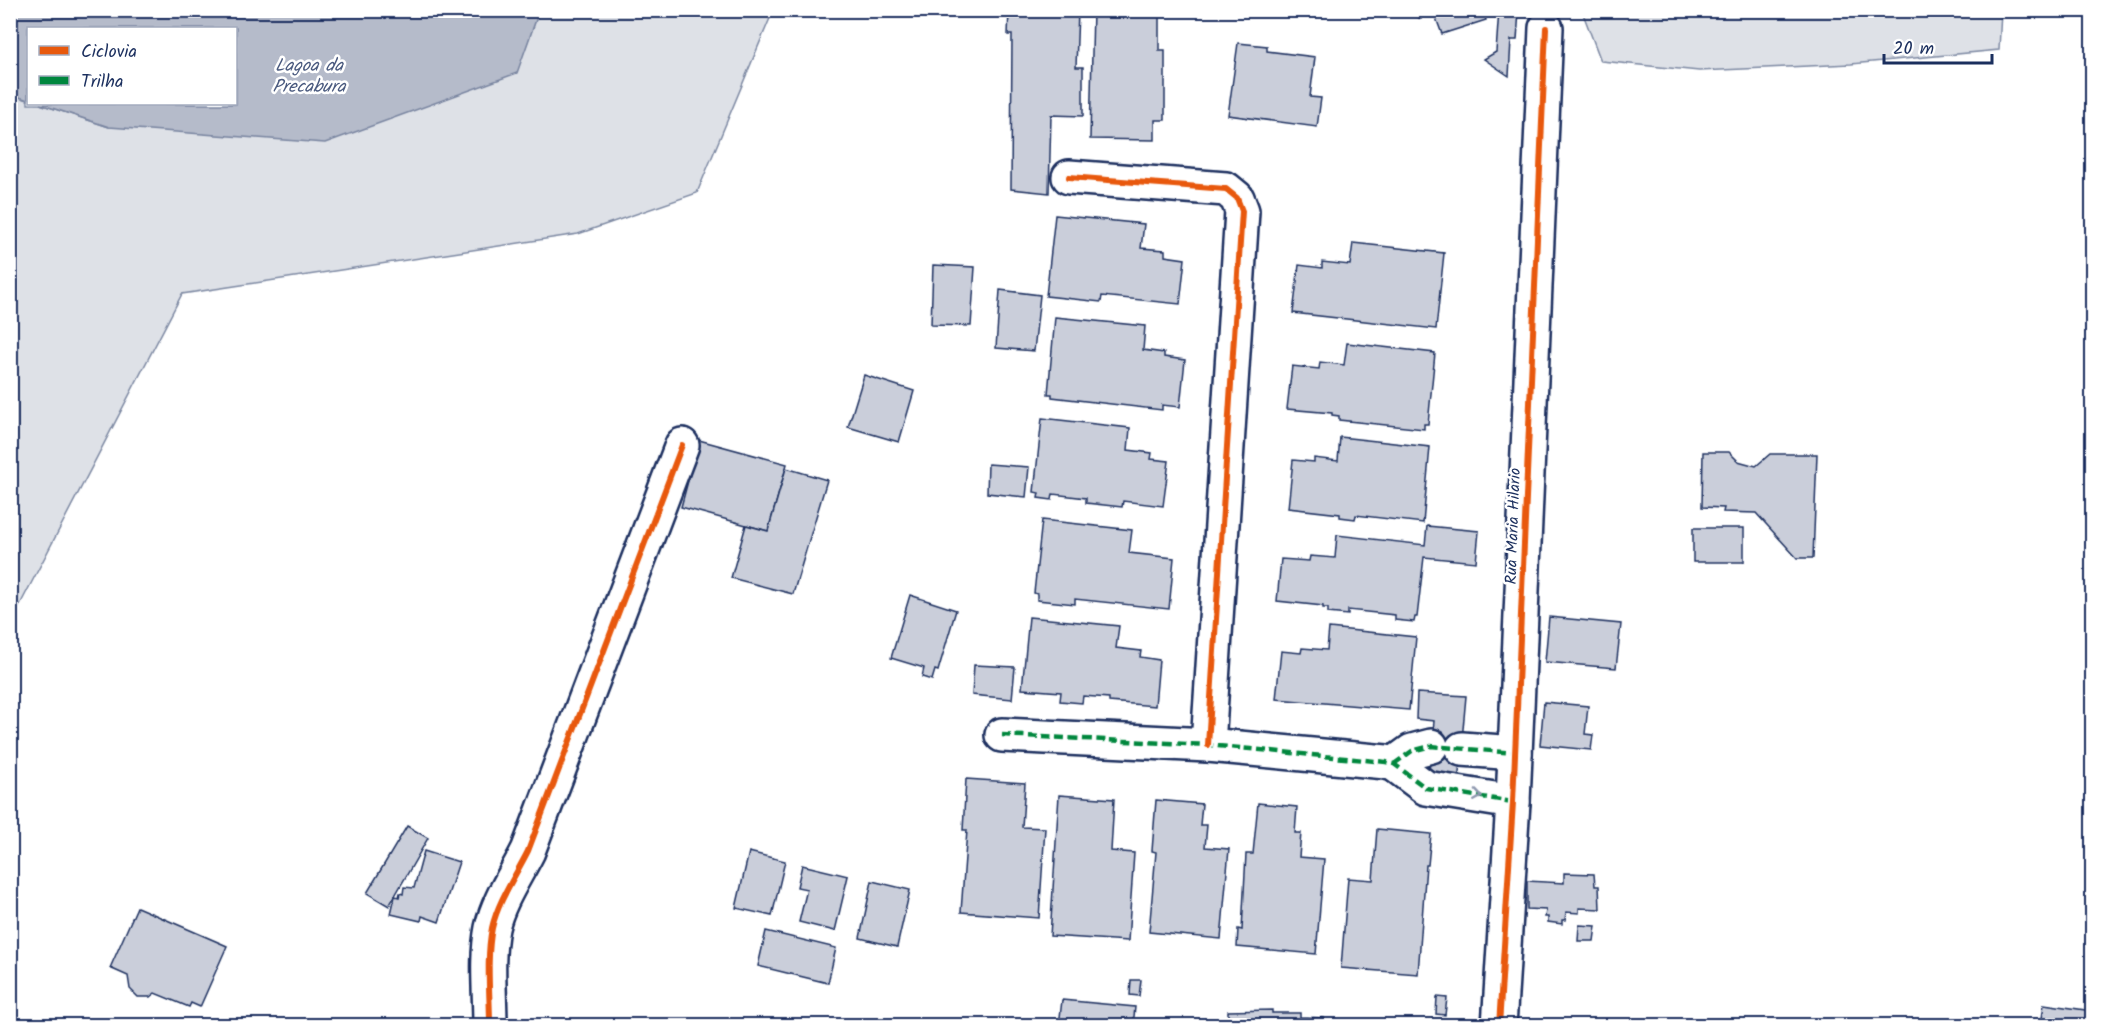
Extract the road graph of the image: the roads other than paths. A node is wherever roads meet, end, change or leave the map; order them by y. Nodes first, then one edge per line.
1 (1546, 28) dead end
2 (1069, 177) dead end
3 (682, 445) dead end
4 (1002, 735) dead end
5 (1209, 745) junction
6 (1515, 753) junction
7 (1394, 764) junction
8 (1513, 802) junction
9 (490, 1026) edge
10 (1499, 1026) edge

1 - 6 street, Rua Maria Hilario
2 - 5 street
3 - 9 street
4 - 5 street
5 - 7 street
6 - 7 street
6 - 8 street, Rua Maria Hilario
7 -> 8 street
8 - 10 street, Rua Maria Hilario

